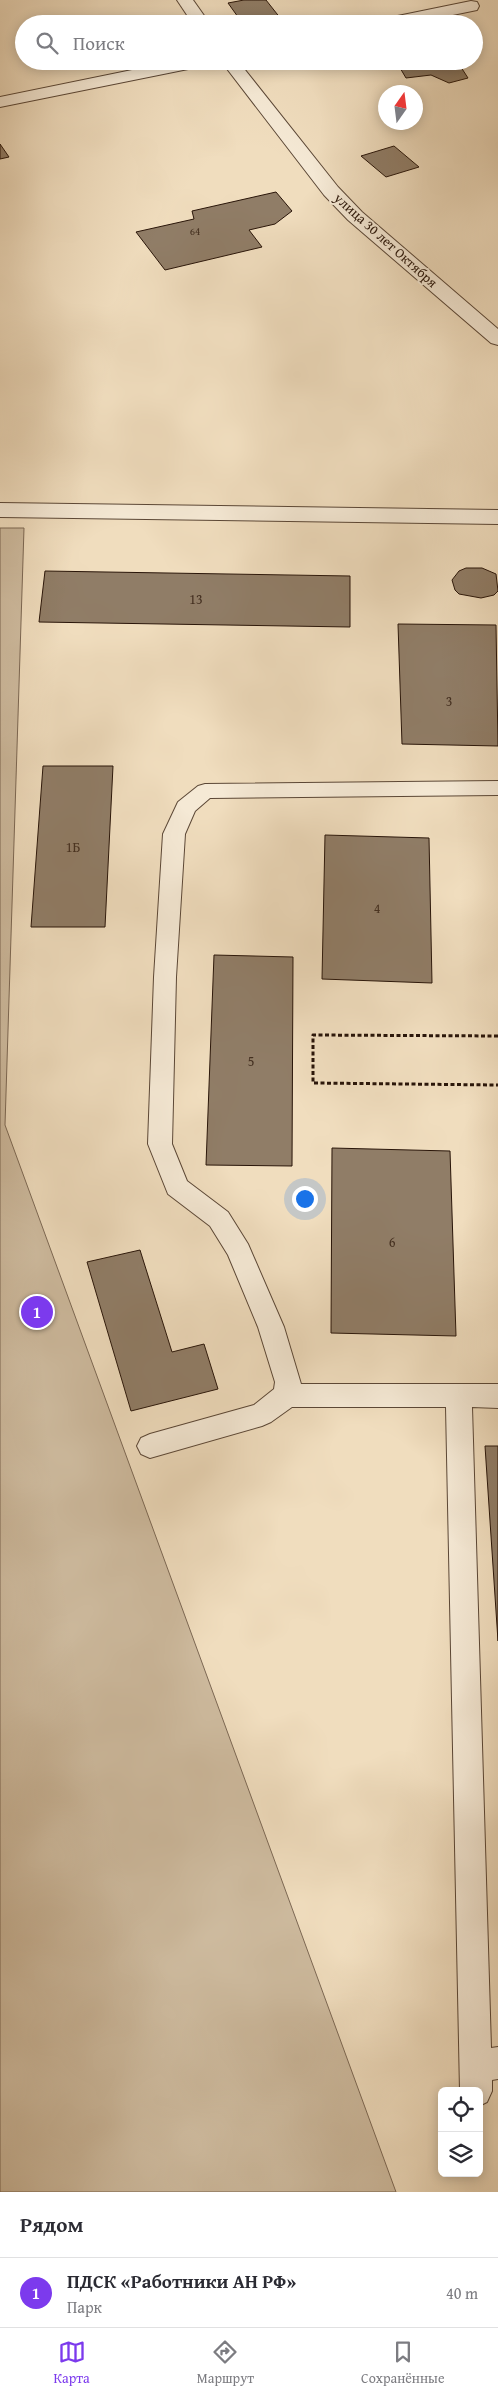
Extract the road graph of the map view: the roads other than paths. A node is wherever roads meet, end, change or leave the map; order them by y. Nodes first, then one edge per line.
1 (185, 0) edge
2 (471, 6) dead end
3 (196, 15) edge
4 (427, 15) edge
5 (158, 70) edge
6 (236, 70) edge
7 (0, 102) edge
8 (495, 333) edge
9 (0, 510) edge
10 (498, 517) edge
11 (498, 788) edge
12 (287, 1395) junction
13 (459, 1396) junction
14 (498, 1396) edge
15 (150, 1446) dead end
16 (483, 2073) edge

1 - 3 street
2 - 4 street
5 - 7 street
6 - 8 street, улица 30 лет Октября
9 - 10 street
11 - 12 lane
12 - 13 lane
12 - 15 lane
13 - 14 lane
13 - 16 lane

